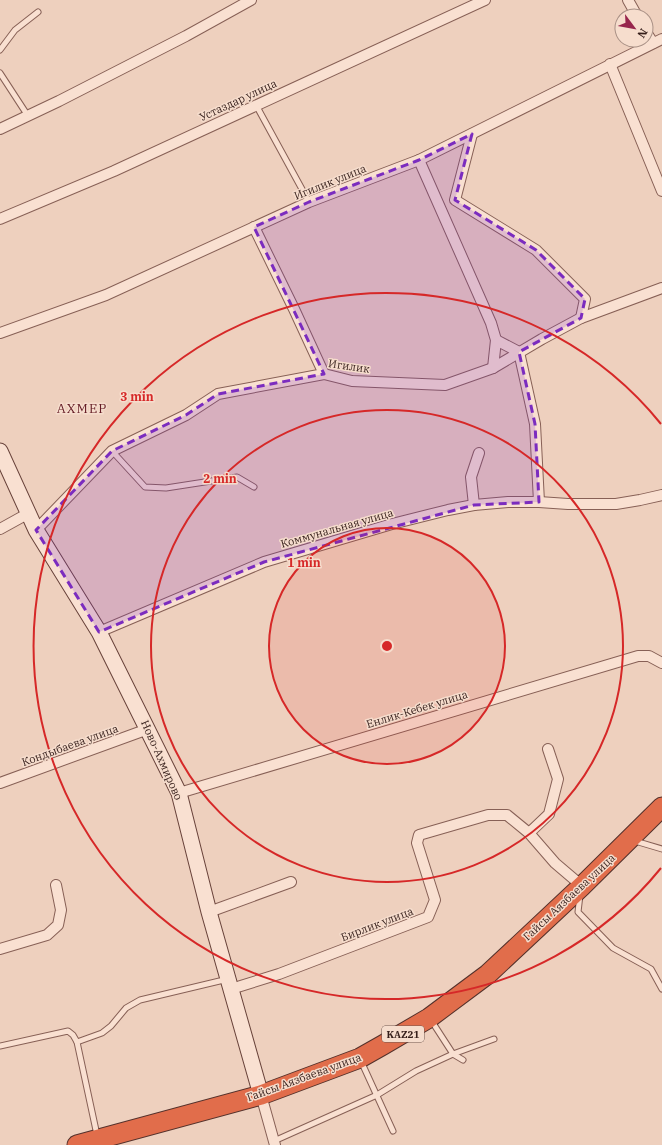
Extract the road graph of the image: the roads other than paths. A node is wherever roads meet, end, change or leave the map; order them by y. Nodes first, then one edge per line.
1 (251, 0) edge
2 (485, 0) edge
3 (231, 4) edge
4 (38, 12) dead end
5 (657, 41) edge
6 (0, 50) edge
7 (610, 64) junction
8 (0, 72) edge
9 (256, 105) junction
10 (28, 116) junction
11 (0, 129) edge
12 (472, 134) junction
13 (419, 160) junction
14 (662, 191) edge
15 (309, 202) junction
16 (0, 219) edge
17 (254, 227) junction
18 (662, 288) edge
19 (581, 318) junction
20 (0, 333) edge
21 (496, 340) junction
22 (520, 352) junction
23 (493, 368) junction
24 (324, 374) junction
25 (0, 451) edge
26 (112, 451) junction
27 (479, 453) dead end
28 (254, 487) dead end
29 (662, 494) edge
30 (539, 502) junction
31 (474, 505) junction
32 (29, 513) junction
33 (0, 529) edge
34 (36, 530) junction
35 (100, 632) junction
36 (662, 663) edge
37 (148, 729) junction
38 (548, 749) dead end
39 (0, 783) edge
40 (179, 794) junction
41 (662, 808) edge
42 (529, 833) junction
43 (630, 839) junction
44 (662, 849) edge
45 (291, 882) dead end
46 (56, 885) dead end
47 (582, 886) junction
48 (209, 912) junction
49 (0, 949) edge
50 (230, 984) junction
51 (662, 989) edge
52 (429, 1018) junction
53 (494, 1039) dead end
54 (77, 1042) junction
55 (0, 1046) edge
56 (453, 1054) junction
57 (360, 1058) junction
58 (463, 1060) dead end
59 (261, 1095) junction
60 (377, 1095) junction
61 (393, 1131) dead end
62 (98, 1139) junction
63 (274, 1143) edge
64 (77, 1145) edge

1 - 3 street
2 - 9 street, Устаздар улица
3 - 10 street
4 - 6 lane
5 - 7 street, Игилик улица
7 - 12 street, Игилик улица
7 - 14 street
8 - 10 lane
9 - 15 lane
9 - 16 street, Устаздар улица
10 - 11 street
12 - 13 street, Игилик улица
12 - 19 street
13 - 15 street, Игилик улица
13 - 21 street
15 - 17 street, Игилик улица
17 - 20 street, Игилик улица
17 - 24 street
18 - 19 street, Игилик
19 - 22 street, Игилик
21 - 22 street
21 - 23 street
22 - 23 street, Игилик
22 - 30 street
23 - 24 street, Игилик
24 - 26 street, Игилик
25 - 32 street, Ново-Ахмирово
26 - 28 lane
26 - 34 street, Игилик
27 - 31 street
29 - 30 street, Коммунальная улица
30 - 31 street, Коммунальная улица
31 - 35 street, Коммунальная улица
32 - 33 street
32 - 34 street, Ново-Ахмирово
34 - 35 street, Ново-Ахмирово
35 - 37 street, Ново-Ахмирово
36 - 40 street, Енлик-Кебек улица
37 - 39 street, Кондыбаева улица
37 - 40 street, Ново-Ахмирово
38 - 42 street
40 - 48 street, Ново-Ахмирово
41 - 43 highway, Гайсы Аязбаева улица / KAZ21
42 - 47 street, Бирлик улица
42 - 50 street, Бирлик улица
43 - 44 lane
43 - 47 highway, Гайсы Аязбаева улица / KAZ21
45 - 48 street
46 - 49 street
47 - 51 lane
47 - 52 highway, Гайсы Аязбаева улица / KAZ21
48 - 50 street, Ново-Ахмирово
50 - 54 lane
50 - 59 street, Ново-Ахмирово
52 - 56 lane
52 - 57 highway, Гайсы Аязбаева улица / KAZ21
53 - 56 lane
54 - 55 lane
54 - 62 lane
56 - 58 lane
56 - 60 lane
57 - 59 highway, Гайсы Аязбаева улица / KAZ21
57 - 60 lane
59 - 62 highway, Гайсы Аязбаева улица / KAZ21
59 - 63 street
60 - 61 lane
60 - 63 lane
62 - 64 highway, Гайсы Аязбаева улица / KAZ21

